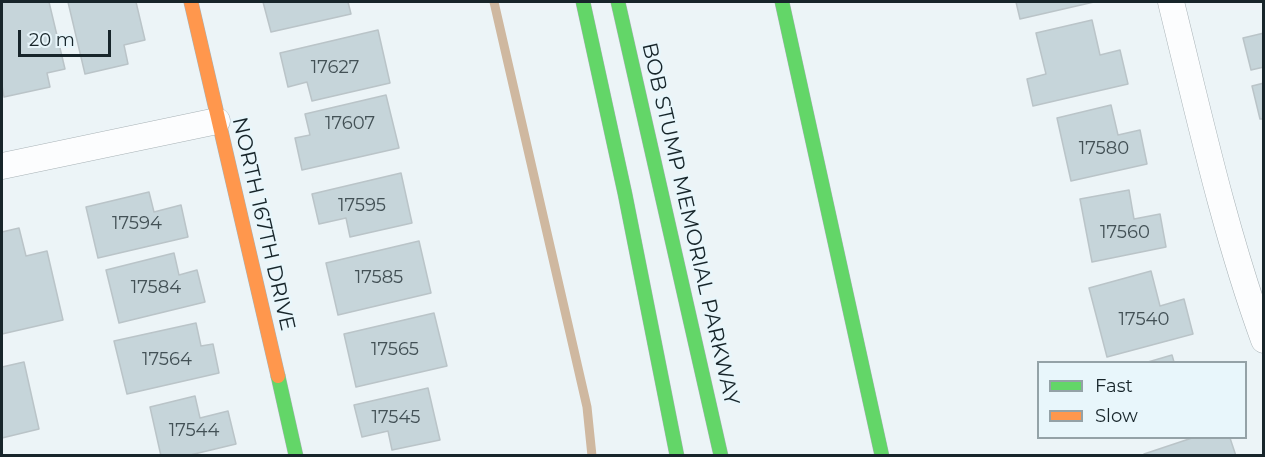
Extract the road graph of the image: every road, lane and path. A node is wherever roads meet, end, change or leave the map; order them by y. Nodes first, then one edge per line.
1 (190, 2) edge
2 (583, 2) edge
3 (618, 2) edge
4 (782, 2) edge
5 (1171, 2) edge
6 (217, 121) junction
7 (2, 166) edge
8 (1263, 340) edge
9 (874, 423) junction
10 (296, 456) edge
11 (677, 456) edge
12 (721, 456) edge
13 (882, 456) edge
14 (890, 456) edge

1 - 6 main road, NORTH 167TH DRIVE
2 - 11 main road
3 - 12 main road, BOB STUMP MEMORIAL PARKWAY
4 - 9 main road
5 - 8 street
6 - 7 street
6 - 10 main road, NORTH 167TH DRIVE
9 - 13 main road
9 - 14 main road

